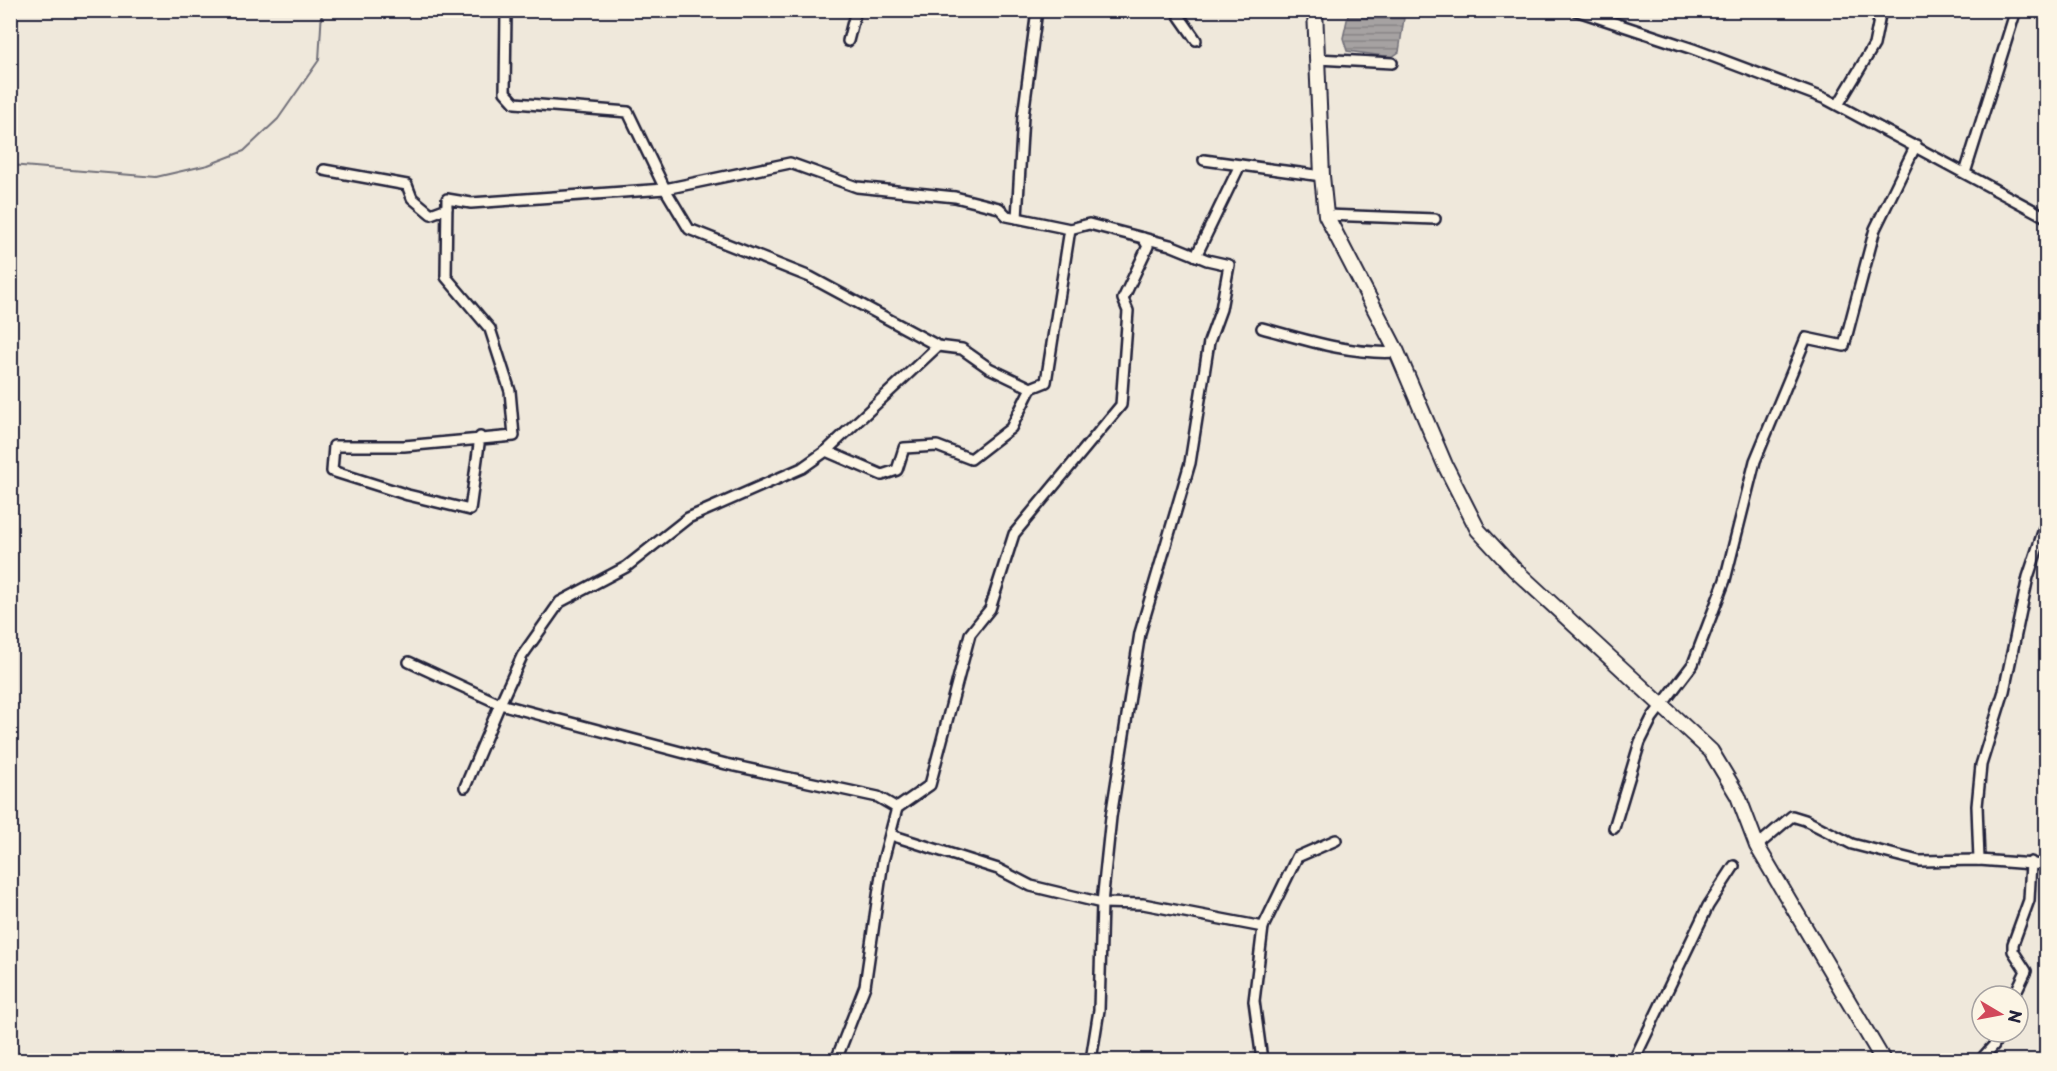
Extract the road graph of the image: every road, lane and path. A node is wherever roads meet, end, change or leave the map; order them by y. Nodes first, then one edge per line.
1 (506, 10) edge
2 (856, 10) edge
3 (1037, 10) edge
4 (1175, 10) edge
5 (1315, 10) edge
6 (1575, 10) edge
7 (1881, 10) edge
8 (2016, 11) edge
9 (1196, 40) dead end
10 (848, 41) dead end
11 (1317, 59) junction
12 (1392, 63) dead end
13 (1838, 105) junction
14 (1916, 145) junction
15 (1204, 160) dead end
16 (1240, 165) junction
17 (324, 170) dead end
18 (1965, 173) junction
19 (1322, 176) junction
20 (665, 189) junction
21 (447, 208) junction
22 (1326, 214) junction
23 (2046, 217) edge
24 (1017, 218) junction
25 (1435, 219) dead end
26 (1070, 229) junction
27 (1143, 238) junction
28 (1196, 256) junction
29 (1262, 328) dead end
30 (938, 346) junction
31 (1398, 352) junction
32 (1031, 388) junction
33 (480, 437) junction
34 (826, 451) junction
35 (2046, 523) edge
36 (409, 662) dead end
37 (500, 704) junction
38 (1661, 706) junction
39 (465, 787) dead end
40 (897, 808) junction
41 (1614, 828) dead end
42 (891, 835) junction
43 (1336, 840) dead end
44 (1757, 846) junction
45 (1979, 860) junction
46 (2031, 862) junction
47 (2046, 865) edge
48 (1734, 866) dead end
49 (1102, 903) junction
50 (1263, 927) junction
51 (2020, 984) edge
52 (1994, 1044) edge
53 (1880, 1059) edge
54 (836, 1060) edge
55 (1091, 1060) edge
56 (1262, 1060) edge
57 (1634, 1060) edge
58 (1986, 1060) edge

1 - 20 street
2 - 10 street
3 - 24 street
4 - 9 street
5 - 11 main road
6 - 13 street
7 - 13 street
8 - 18 street
11 - 12 street
11 - 19 main road
13 - 14 street
14 - 18 street
14 - 38 street
15 - 16 street
16 - 19 street
16 - 28 street
17 - 21 street
18 - 23 street
19 - 22 main road
20 - 21 street
20 - 24 street
20 - 30 street
21 - 33 street
22 - 25 street
22 - 31 main road
24 - 26 street
26 - 27 street
26 - 32 street
27 - 28 street
27 - 40 street
28 - 49 street
29 - 31 street
30 - 32 street
30 - 34 street
31 - 38 main road
32 - 34 street
33 - 33 street
34 - 37 street
35 - 45 street
36 - 37 street
37 - 39 street
37 - 40 street
38 - 41 street
38 - 44 main road
40 - 42 street
42 - 49 street
42 - 54 street
43 - 50 street
44 - 45 street
44 - 53 main road
45 - 46 street
46 - 47 street
46 - 51 street
48 - 57 street
49 - 50 street
49 - 55 street
50 - 56 street
52 - 58 street

